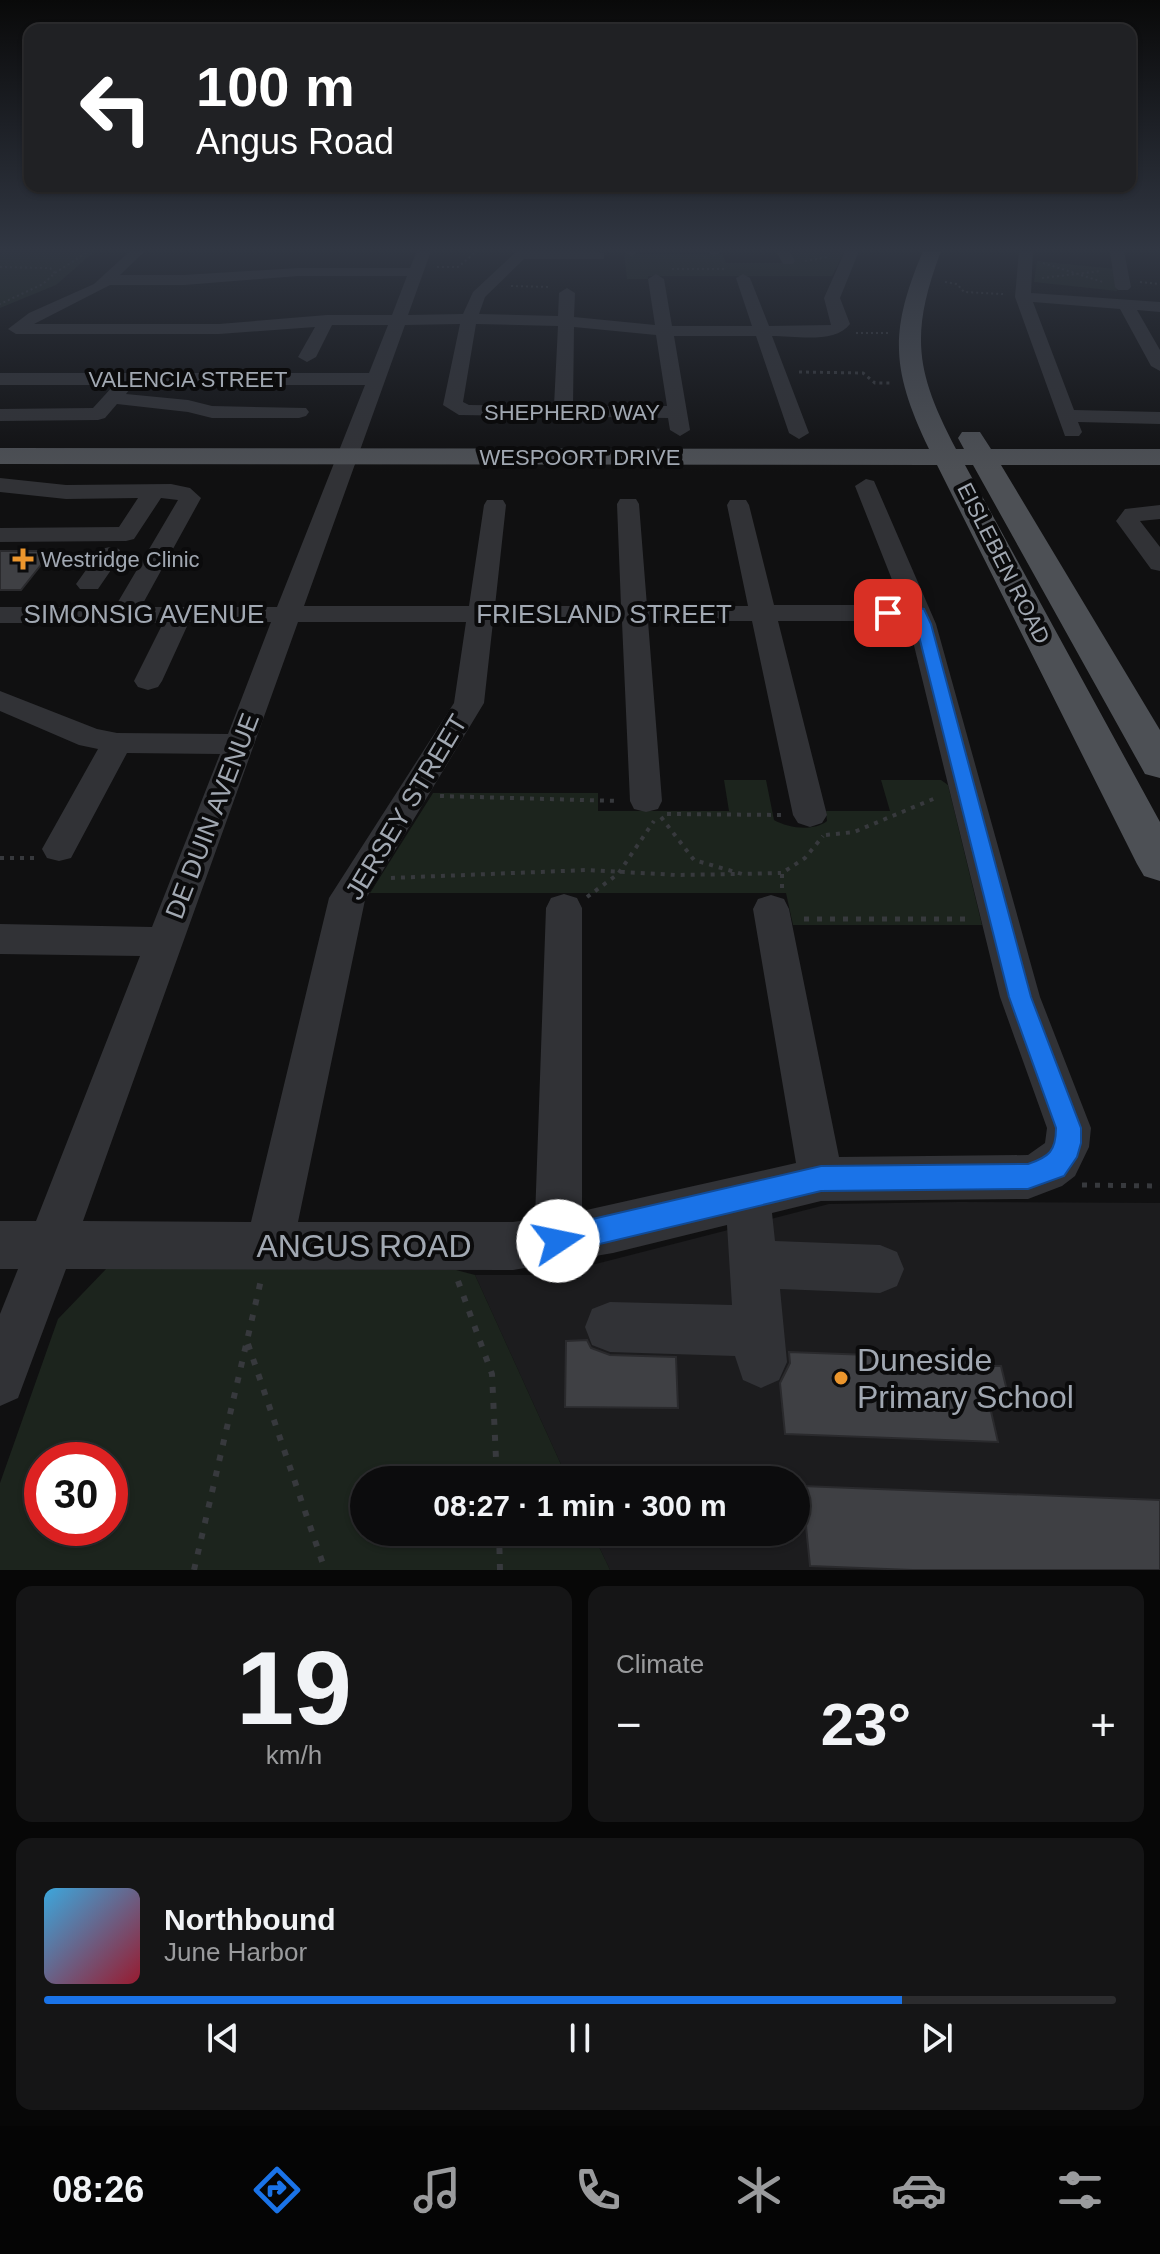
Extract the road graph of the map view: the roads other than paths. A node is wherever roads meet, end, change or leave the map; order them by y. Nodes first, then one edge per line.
1 (23, 324) edge
2 (276, 324) edge
3 (325, 324) edge
4 (396, 324) edge
5 (468, 324) edge
6 (566, 324) edge
7 (591, 324) edge
8 (664, 324) edge
9 (760, 324) edge
10 (842, 324) edge
11 (910, 324) edge
12 (1035, 324) edge
13 (1139, 324) edge
14 (16, 329) junction
15 (122, 329) junction
16 (219, 329) junction
17 (665, 331) junction
18 (762, 331) junction
19 (0, 344) edge
20 (105, 346) dead end
21 (208, 347) dead end
22 (307, 357) dead end
23 (1160, 366) edge
24 (0, 379) edge
25 (128, 379) junction
26 (376, 379) junction
27 (112, 398) junction
28 (299, 412) dead end
29 (563, 412) junction
30 (678, 412) junction
31 (98, 414) junction
32 (0, 415) edge
33 (137, 415) dead end
34 (961, 418) dead end
35 (1160, 418) edge
36 (680, 431) dead end
37 (799, 433) dead end
38 (0, 456) edge
39 (1160, 457) edge
40 (345, 464) junction
41 (969, 464) junction
42 (1160, 470) edge
43 (8, 486) edge
44 (866, 486) dead end
45 (107, 491) junction
46 (154, 491) junction
47 (66, 492) junction
48 (628, 504) dead end
49 (495, 505) dead end
50 (738, 505) dead end
51 (1160, 512) edge
52 (0, 535) edge
53 (30, 535) junction
54 (75, 545) junction
55 (110, 554) junction
56 (158, 554) junction
57 (1160, 564) edge
58 (89, 584) dead end
59 (919, 613) junction
60 (124, 614) junction
61 (180, 614) junction
62 (288, 614) junction
63 (479, 614) junction
64 (762, 614) junction
65 (0, 615) edge
66 (633, 615) junction
67 (148, 681) dead end
68 (0, 700) edge
69 (117, 743) junction
70 (240, 744) junction
71 (1160, 764) edge
72 (652, 808) road end
73 (817, 825) road end
74 (59, 849) dead end
75 (1160, 864) edge
76 (775, 900) road end
77 (564, 908) road end
78 (0, 939) edge
79 (165, 942) junction
80 (821, 1179) junction
81 (748, 1197) junction
82 (558, 1241) junction
83 (0, 1245) edge
84 (51, 1245) junction
85 (269, 1246) junction
86 (754, 1264) junction
87 (880, 1269) dead end
88 (610, 1327) dead end
89 (0, 1380) edge

1 - 14 street
2 - 16 street
3 - 22 street
4 - 26 street, DE DUIN AVENUE
5 - 29 street, SHEPHERD WAY
6 - 29 street
7 - 17 street
8 - 17 street
9 - 18 street
10 - 18 street
11 - 41 main road, EISLEBEN ROAD
12 - 35 street
13 - 23 street
14 - 15 street
14 - 19 street
15 - 16 street
15 - 20 street
16 - 21 street
17 - 18 street
17 - 30 street
18 - 37 street
24 - 25 street, VALENCIA STREET
25 - 26 street, VALENCIA STREET
25 - 27 street
26 - 40 street, DE DUIN AVENUE
27 - 28 street
27 - 31 street
29 - 30 street, SHEPHERD WAY
30 - 36 street
31 - 32 street
31 - 33 street
34 - 41 main road, EISLEBEN ROAD
38 - 40 main road, WESPOORT DRIVE
39 - 41 main road, WESPOORT DRIVE
40 - 41 main road, WESPOORT DRIVE
40 - 43 main road, WESPOORT DRIVE
40 - 62 street, DE DUIN AVENUE
41 - 42 main road, WESPOORT DRIVE
41 - 71 main road, EISLEBEN ROAD
41 - 75 main road, EISLEBEN ROAD
43 - 47 street
44 - 59 street, ANGUS ROAD
45 - 46 street
45 - 47 street
45 - 54 street
46 - 54 street
46 - 56 street
47 - 53 street
48 - 66 street
49 - 63 street, JERSEY STREET
50 - 64 street
51 - 57 street
52 - 53 street
53 - 54 street
54 - 55 street
55 - 56 street
55 - 58 street
56 - 60 street
59 - 64 street, FRIESLAND STREET
59 - 80 street, ANGUS ROAD
60 - 61 street, SIMONSIG AVENUE
60 - 65 street, SIMONSIG AVENUE
61 - 62 street, SIMONSIG AVENUE
61 - 67 street
62 - 63 street, FRIESLAND STREET
62 - 70 street, DE DUIN AVENUE
63 - 66 street, FRIESLAND STREET
63 - 85 street, JERSEY STREET
64 - 66 street, FRIESLAND STREET
64 - 73 street
66 - 72 street
68 - 69 street
69 - 70 street
69 - 74 street
70 - 79 street, DE DUIN AVENUE
76 - 80 street
77 - 82 street
78 - 79 street
79 - 84 street, DE DUIN AVENUE
80 - 81 street, ANGUS ROAD
81 - 82 street, ANGUS ROAD
81 - 86 street
82 - 85 street, ANGUS ROAD
83 - 84 street, ANGUS ROAD
84 - 85 street, ANGUS ROAD
84 - 89 street, DE DUIN AVENUE
86 - 87 street
86 - 88 street

